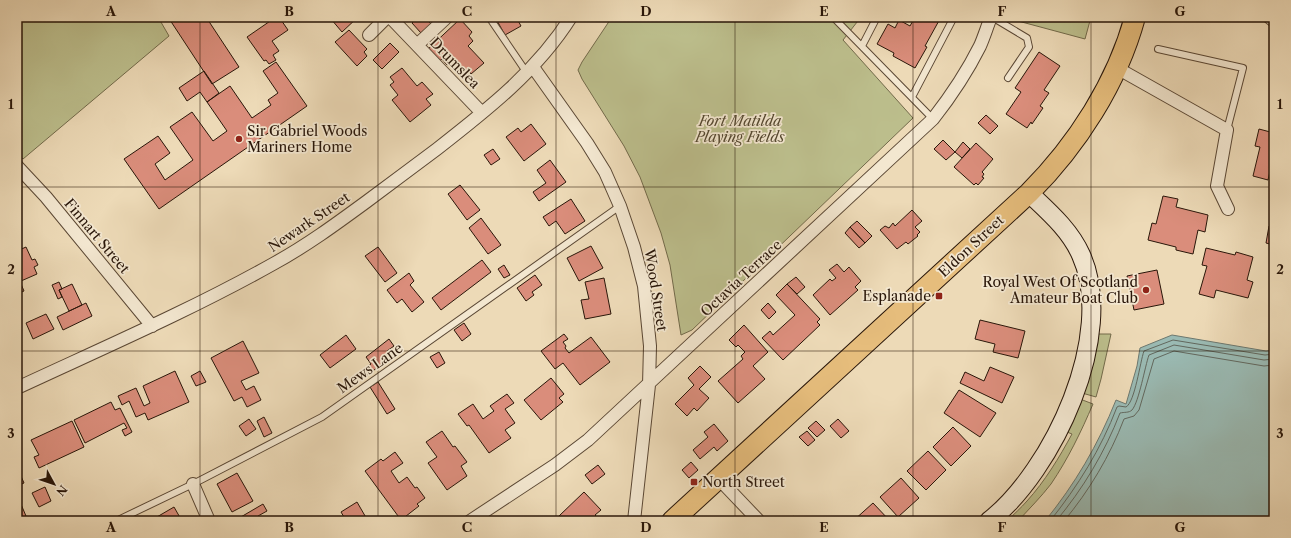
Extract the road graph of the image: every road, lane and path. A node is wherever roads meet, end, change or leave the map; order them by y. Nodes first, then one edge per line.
1 (389, 17) edge
2 (447, 17) edge
3 (489, 17) edge
4 (571, 17) edge
5 (833, 17) edge
6 (877, 17) edge
7 (954, 17) edge
8 (991, 17) edge
9 (1135, 17) edge
10 (1269, 17) edge
11 (1274, 21) edge
12 (369, 35) dead end
13 (417, 45) junction
14 (862, 46) junction
15 (1158, 49) dead end
16 (1117, 68) junction
17 (530, 70) junction
18 (1008, 78) dead end
19 (912, 97) junction
20 (482, 113) junction
21 (933, 119) junction
22 (1227, 130) junction
23 (17, 166) edge
24 (1029, 193) junction
25 (620, 206) junction
26 (1228, 208) dead end
27 (152, 326) junction
28 (649, 385) junction
29 (17, 388) edge
30 (719, 479) junction
31 (193, 484) junction
32 (116, 521) edge
33 (209, 521) edge
34 (470, 521) edge
35 (634, 521) edge
36 (672, 521) edge
37 (758, 521) edge
38 (989, 521) edge

1 - 12 street
1 - 13 street, Drumslea
2 - 13 street
3 - 17 lane
4 - 17 street, Newark Street
5 - 14 lane
6 - 14 lane
7 - 19 lane
8 - 18 lane
8 - 21 street, Octavia Terrace
9 - 16 main road, Eldon Street
10 - 11 street
13 - 20 street, Drumslea
14 - 19 lane
15 - 22 lane
16 - 22 street
16 - 24 main road, Eldon Street
17 - 20 street, Newark Street
17 - 25 street, Wood Street
19 - 21 lane
20 - 27 street, Newark Street
21 - 28 street, Octavia Terrace
22 - 26 street
23 - 27 street, Finnart Street
24 - 30 main road, Eldon Street
24 - 38 street
25 - 28 street, Wood Street
25 - 31 lane, Mews Lane
27 - 29 street, Newark Street
28 - 34 street, Octavia Terrace
28 - 35 street, Wood Street
30 - 36 main road, Eldon Street
30 - 37 street
31 - 32 lane, Mews Lane
31 - 33 street

